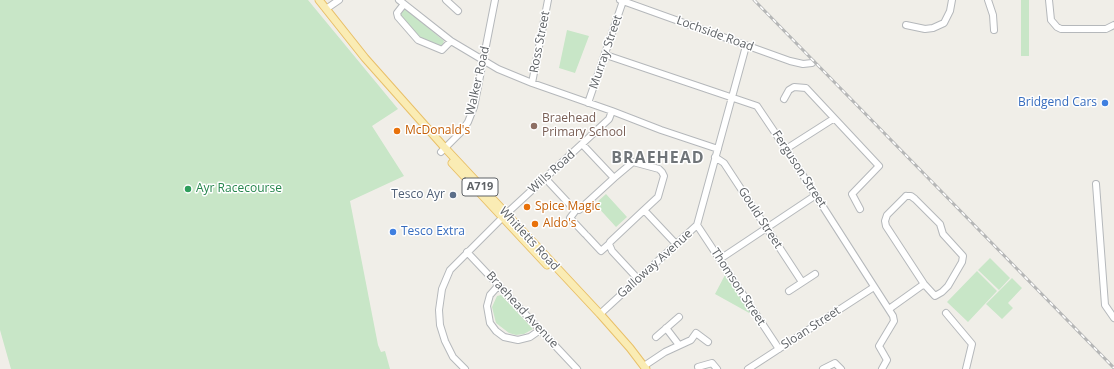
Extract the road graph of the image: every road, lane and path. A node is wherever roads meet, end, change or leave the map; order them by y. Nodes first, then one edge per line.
1 (314, 0) edge
2 (319, 0) edge
3 (339, 0) edge
4 (446, 0) edge
5 (495, 0) edge
6 (548, 0) edge
7 (622, 0) edge
8 (644, 0) edge
9 (952, 0) edge
10 (988, 0) edge
11 (1049, 0) edge
12 (401, 2) edge
13 (642, 8) junction
14 (326, 9) junction
15 (458, 11) dead end
16 (906, 25) dead end
17 (1114, 25) edge
18 (994, 30) dead end
19 (451, 42) junction
20 (746, 46) junction
21 (606, 55) junction
22 (483, 62) junction
23 (812, 63) dead end
24 (532, 83) junction
25 (731, 96) junction
26 (784, 99) dead end
27 (588, 103) junction
28 (612, 111) junction
29 (833, 119) junction
30 (582, 144) junction
31 (786, 148) junction
32 (718, 149) junction
33 (443, 150) junction
34 (716, 157) junction
35 (545, 178) junction
36 (614, 178) junction
37 (1096, 184) dead end
38 (816, 195) junction
39 (860, 209) dead end
40 (576, 210) junction
41 (644, 210) junction
42 (504, 216) junction
43 (697, 225) junction
44 (767, 228) junction
45 (609, 244) junction
46 (676, 244) junction
47 (467, 252) junction
48 (720, 259) junction
49 (815, 274) dead end
50 (638, 279) junction
51 (802, 282) junction
52 (924, 284) junction
53 (498, 286) junction
54 (874, 287) junction
55 (789, 290) dead end
56 (889, 309) junction
57 (946, 313) dead end
58 (600, 314) junction
59 (679, 317) dead end
60 (1114, 318) edge
61 (666, 328) junction
62 (540, 330) junction
63 (656, 337) dead end
64 (708, 342) dead end
65 (679, 345) junction
66 (779, 349) junction
67 (698, 367) dead end
68 (573, 368) edge
69 (644, 368) edge
70 (465, 369) edge
71 (717, 369) edge
72 (748, 369) edge
73 (823, 369) edge
74 (841, 369) edge
75 (882, 369) edge
76 (966, 369) edge

1 - 33 main road, Whitletts Road / A719
2 - 14 main road, Whitletts Road / A719
3 - 14 street
4 - 15 street
5 - 22 street, Walker Road
6 - 24 street, Ross Street
7 - 13 street, Lochside Road
7 - 21 street, Murray Street
8 - 13 street
9 - 16 street
10 - 18 street
11 - 17 street
12 - 19 street
12 - 19 street
13 - 20 street, Lochside Road
14 - 33 main road, Whitletts Road / A719
19 - 22 street
20 - 23 street, Lochside Road
20 - 25 street, Galloway Avenue
21 - 25 street, Ferguson Street
21 - 27 street, Murray Street
22 - 24 street
22 - 33 street, Walker Road
24 - 27 street
25 - 31 street, Ferguson Street
25 - 32 street, Galloway Avenue
26 - 29 street
27 - 28 street
28 - 30 street, Wills Road
28 - 32 street
29 - 31 street
29 - 39 street
30 - 35 street, Wills Road
30 - 36 street
31 - 38 street, Ferguson Street
32 - 34 street, Galloway Avenue
33 - 42 main road, Whitletts Road / A719
34 - 43 street, Galloway Avenue
34 - 44 street, Gould Street
35 - 40 street
35 - 42 street, Wills Road
36 - 40 street
36 - 41 street
37 - 60 street
38 - 44 street
38 - 54 street, Ferguson Street
40 - 45 street
41 - 45 street
41 - 46 street
42 - 47 street, Wills Road
42 - 58 main road, Whitletts Road / A719
42 - 69 main road, Whitletts Road / A719
43 - 46 street, Galloway Avenue
43 - 48 street, Thomson Street
44 - 48 street
44 - 51 street, Gould Street
45 - 50 street
46 - 50 street, Galloway Avenue
47 - 53 street, Braehead Avenue
47 - 70 street, Wills Road
48 - 66 street, Thomson Street
49 - 51 street
50 - 58 street, Galloway Avenue
51 - 55 street
52 - 52 street
52 - 56 street
53 - 62 street, Braehead Avenue
53 - 62 street
54 - 56 street, Ferguson Street
54 - 66 street, Sloan Street
56 - 75 street, Ferguson Street
57 - 76 street
58 - 69 main road, Whitletts Road / A719
59 - 61 street
61 - 63 street
61 - 65 street
62 - 68 street, Braehead Avenue
64 - 65 street
65 - 69 street
66 - 72 street, Sloan Street
67 - 71 street
73 - 74 street

